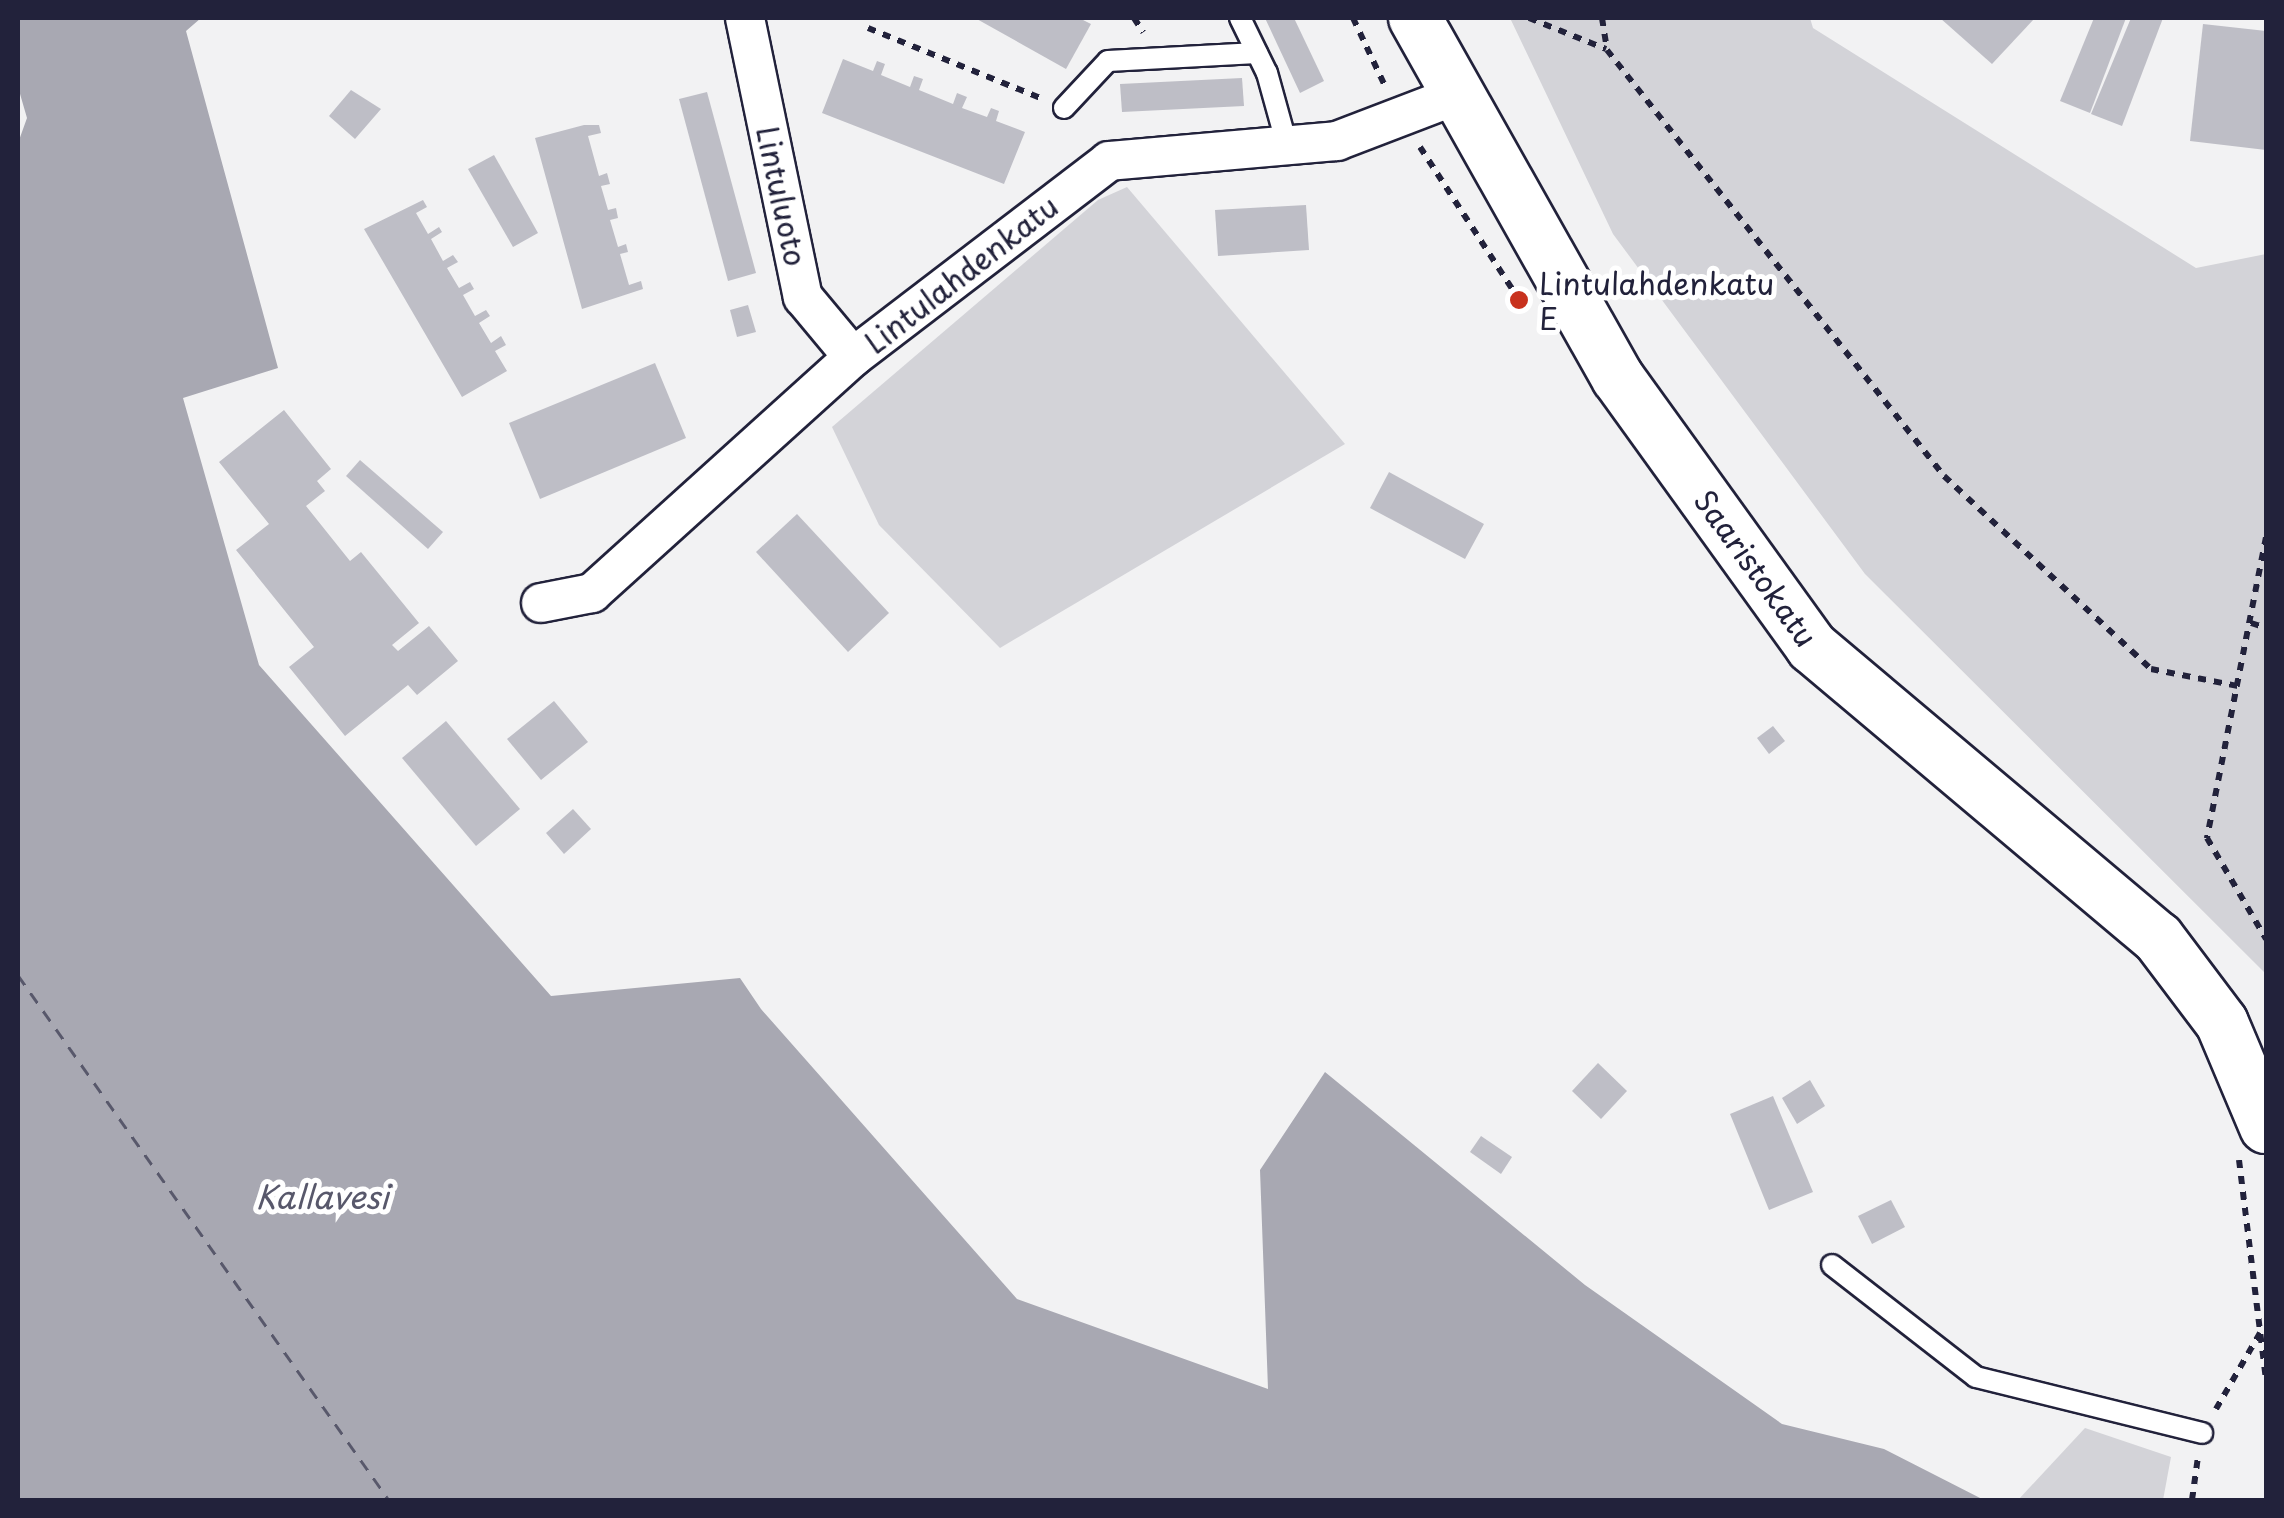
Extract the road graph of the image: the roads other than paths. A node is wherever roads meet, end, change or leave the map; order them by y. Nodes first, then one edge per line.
1 (745, 18) edge
2 (1240, 18) edge
3 (1415, 18) edge
4 (1257, 53) junction
5 (1454, 96) junction
6 (1064, 108) road end
7 (1287, 145) junction
8 (854, 357) junction
9 (540, 604) dead end
10 (2266, 1127) edge
11 (1832, 1265) dead end
12 (2202, 1433) dead end

1 - 8 street, Lintuluoto
2 - 4 lane
3 - 5 main road, Saaristokatu
4 - 6 lane
4 - 7 lane
5 - 7 street, Lintulahdenkatu
5 - 10 main road, Saaristokatu
7 - 8 street, Lintulahdenkatu
8 - 9 street, Lintulahdenkatu
11 - 12 lane

